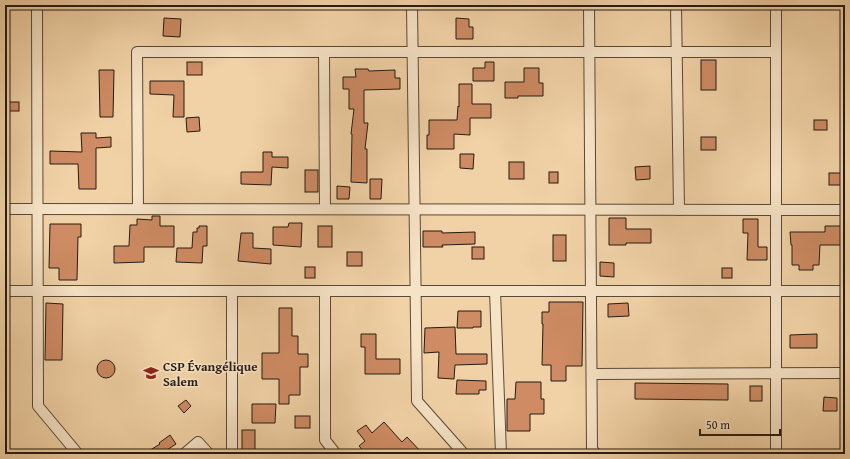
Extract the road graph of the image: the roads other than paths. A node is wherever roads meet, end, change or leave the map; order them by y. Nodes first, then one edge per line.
1 (37, 5) edge
2 (412, 5) edge
3 (589, 5) edge
4 (676, 5) edge
5 (776, 5) edge
6 (324, 52) junction
7 (412, 52) junction
8 (590, 52) junction
9 (677, 52) junction
10 (776, 52) junction
11 (5, 209) edge
12 (37, 209) junction
13 (138, 209) junction
14 (325, 209) junction
15 (415, 209) junction
16 (591, 210) junction
17 (679, 210) junction
18 (776, 210) junction
19 (845, 210) edge
20 (5, 291) edge
21 (38, 291) junction
22 (232, 291) junction
23 (325, 291) junction
24 (416, 291) junction
25 (495, 291) junction
26 (591, 291) junction
27 (776, 291) junction
28 (845, 291) edge
29 (776, 373) junction
30 (845, 373) edge
31 (592, 374) junction
32 (78, 454) edge
33 (184, 454) edge
34 (209, 454) edge
35 (232, 454) edge
36 (336, 454) edge
37 (464, 454) edge
38 (501, 454) edge
39 (596, 454) edge
40 (776, 454) edge

1 - 12 street
2 - 7 street
3 - 8 street
4 - 9 street
5 - 10 street
6 - 7 street
6 - 13 street
6 - 14 street
7 - 8 street
7 - 15 street
8 - 9 street
8 - 16 street
9 - 10 street
9 - 17 street
10 - 18 street
11 - 12 street
12 - 13 street
12 - 21 street
13 - 14 street
14 - 15 street
15 - 16 street
15 - 24 street
16 - 17 street
16 - 26 street
17 - 18 street
18 - 19 street
18 - 27 street
20 - 21 street
21 - 22 street
21 - 32 street
22 - 23 street
22 - 35 street
23 - 24 street
23 - 36 street
24 - 25 street
24 - 37 street
25 - 26 street
25 - 38 street
26 - 27 street
26 - 31 street
27 - 28 street
27 - 29 street
29 - 30 street
29 - 31 street
29 - 40 street
31 - 39 street
33 - 34 street

